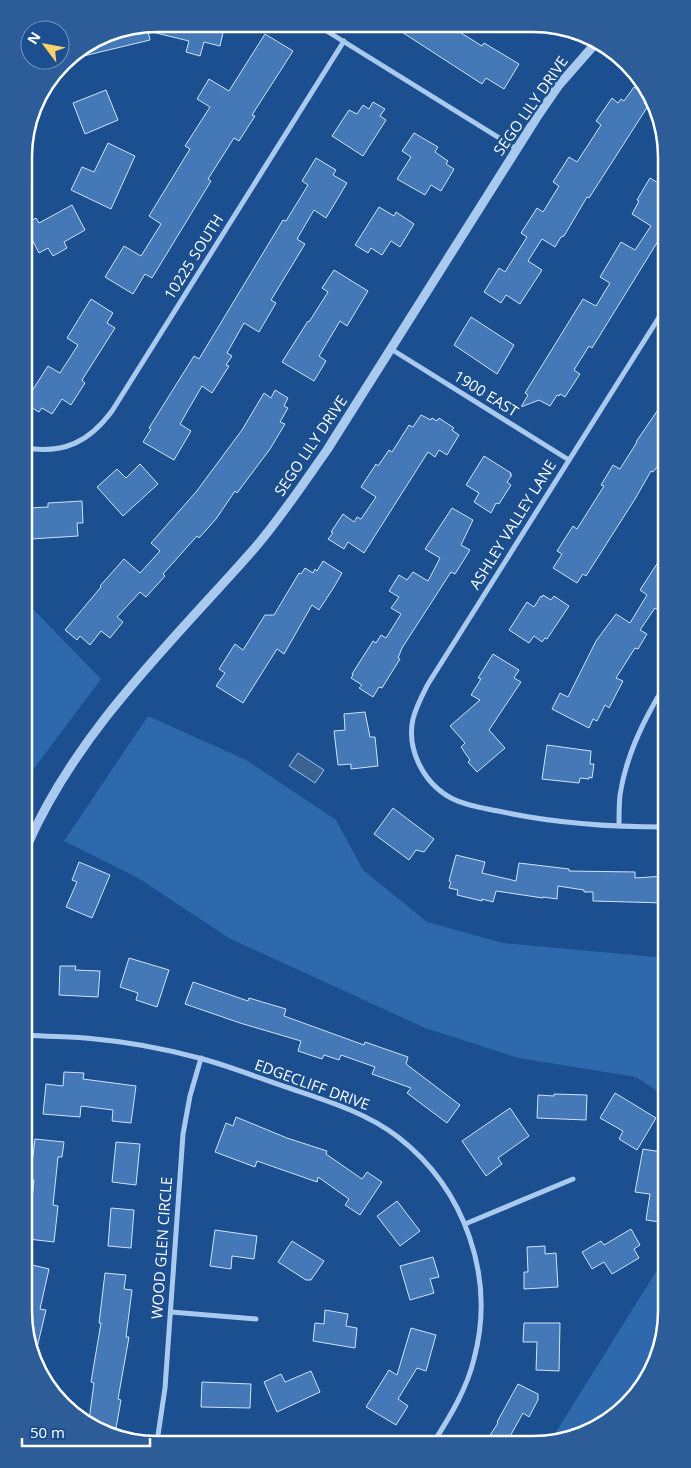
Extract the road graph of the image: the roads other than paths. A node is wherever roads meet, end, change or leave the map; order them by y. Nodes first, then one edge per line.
1 (329, 32) edge
2 (344, 41) junction
3 (592, 47) edge
4 (517, 149) junction
5 (658, 319) edge
6 (390, 348) junction
7 (33, 449) edge
8 (569, 460) junction
9 (658, 698) edge
10 (619, 826) junction
11 (658, 826) edge
12 (32, 834) edge
13 (32, 1036) edge
14 (201, 1058) junction
15 (573, 1179) dead end
16 (465, 1224) junction
17 (171, 1312) junction
18 (256, 1319) dead end
19 (158, 1436) edge
20 (438, 1436) edge

1 - 2 street
2 - 4 street
2 - 7 street, 10225 SOUTH
3 - 4 street, SEGO LILY DRIVE
4 - 6 street, SEGO LILY DRIVE
5 - 8 street, ASHLEY VALLEY LANE
6 - 8 street, 1900 EAST
6 - 12 street, SEGO LILY DRIVE
8 - 10 street, ASHLEY VALLEY LANE
9 - 10 street
10 - 11 street
13 - 14 street, EDGECLIFF DRIVE
14 - 16 street, EDGECLIFF DRIVE
14 - 17 street, WOOD GLEN CIRCLE
15 - 16 street
16 - 20 street, EDGECLIFF DRIVE
17 - 18 street
17 - 19 street, WOOD GLEN CIRCLE

